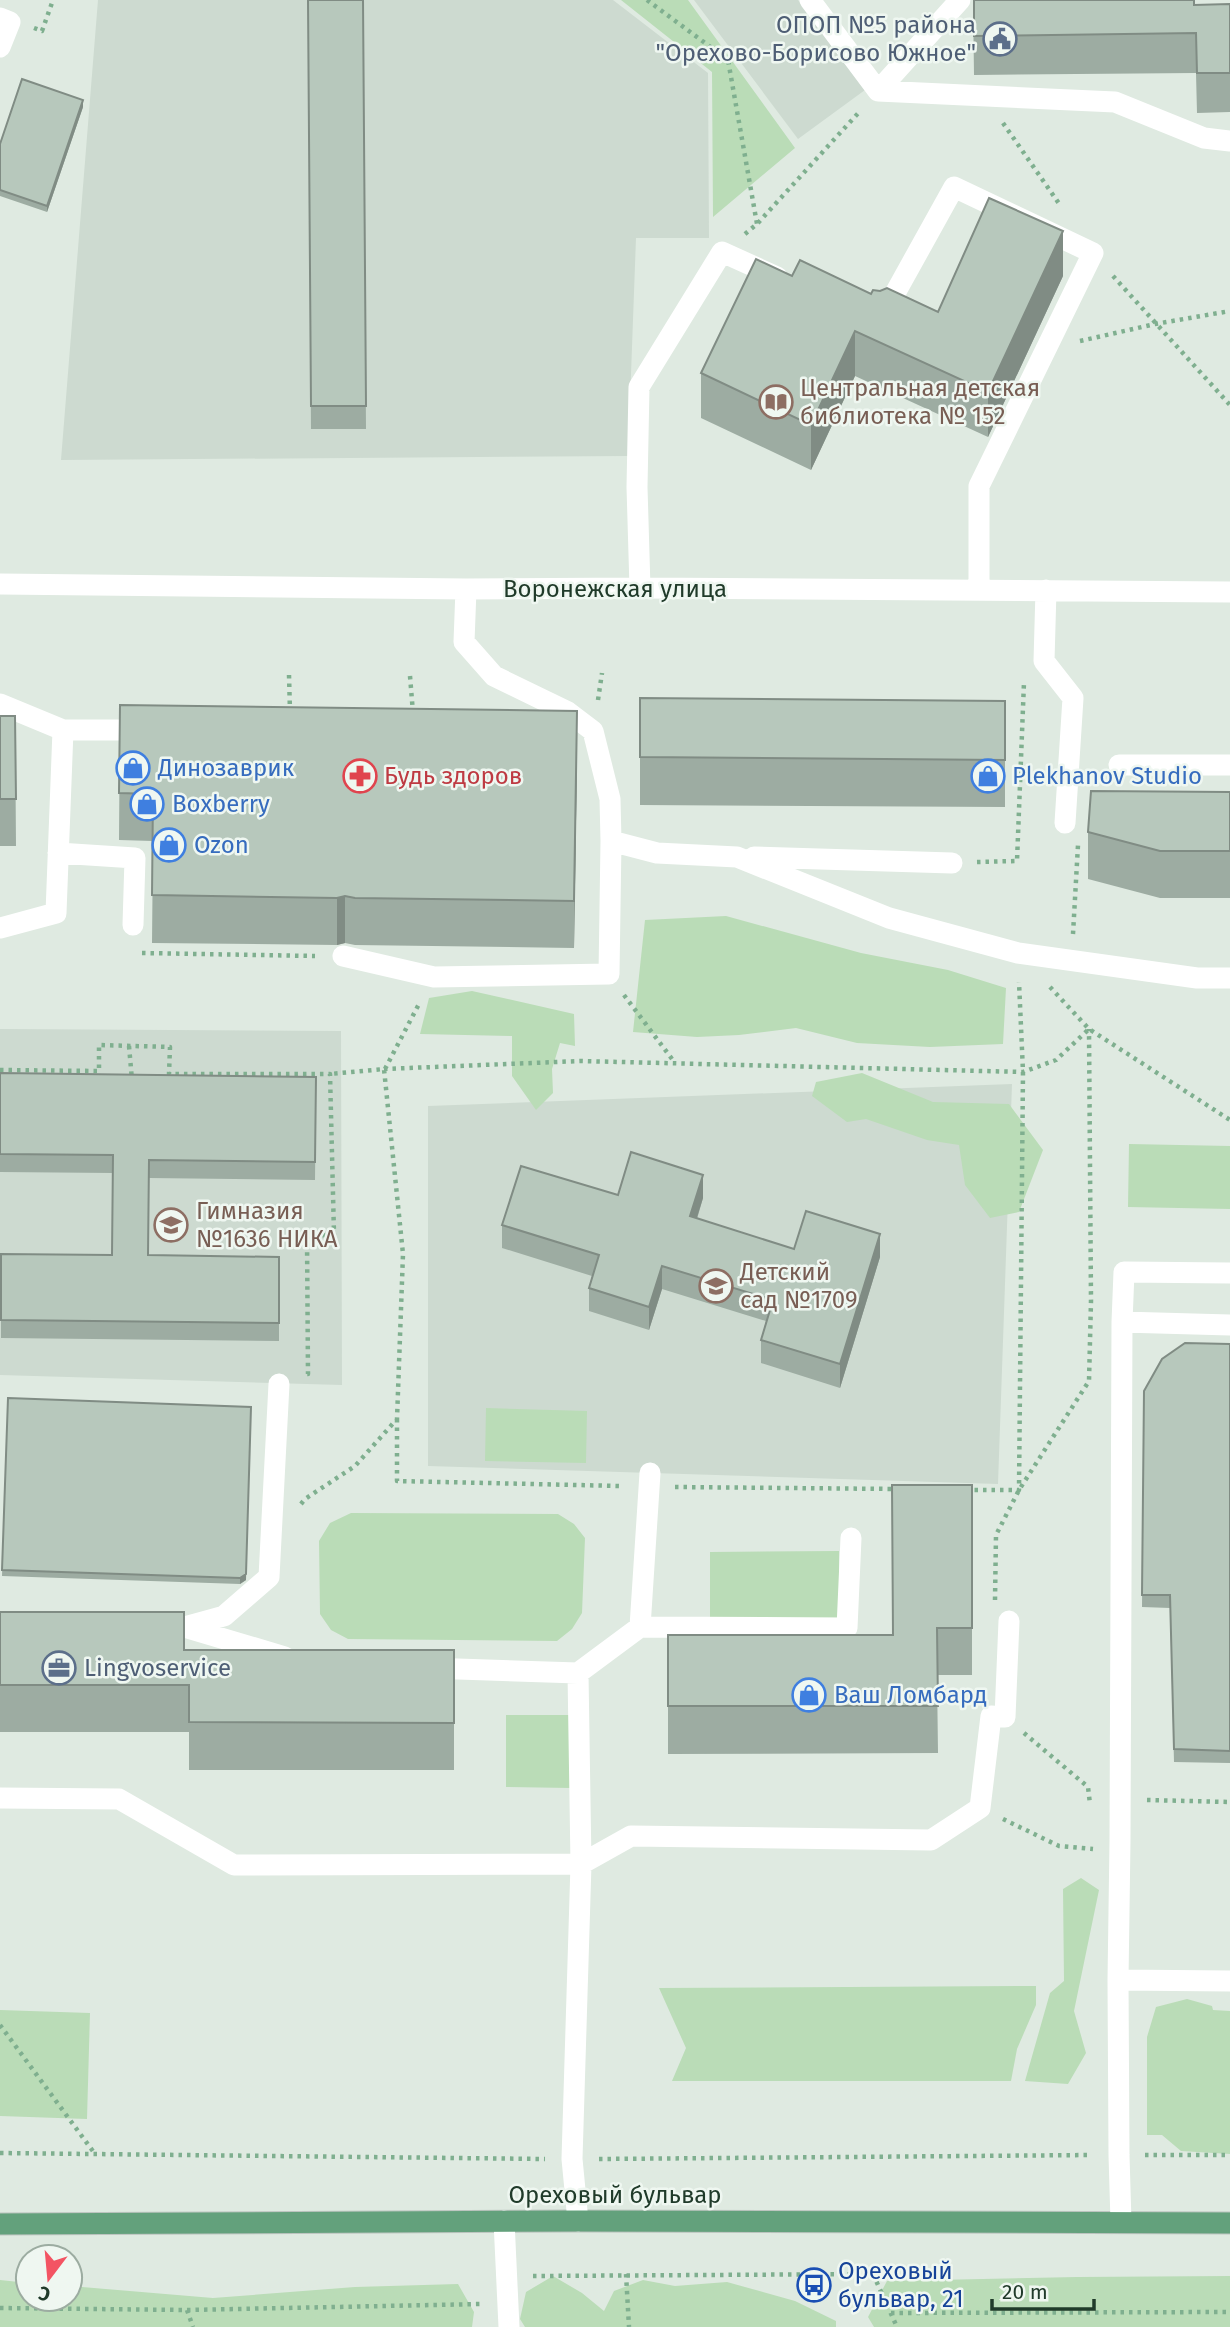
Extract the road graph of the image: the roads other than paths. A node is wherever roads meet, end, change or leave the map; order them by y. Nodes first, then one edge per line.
1 (810, 0) edge
2 (960, 0) edge
3 (0, 18) edge
4 (0, 47) edge
5 (878, 91) junction
6 (1230, 141) edge
7 (794, 285) edge
8 (866, 317) edge
9 (0, 584) edge
10 (640, 588) junction
11 (466, 589) junction
12 (979, 589) junction
13 (1046, 590) junction
14 (1230, 592) edge
15 (0, 704) edge
16 (63, 730) junction
17 (170, 730) edge
18 (566, 731) edge
19 (593, 731) junction
20 (1119, 765) dead end
21 (1230, 765) edge
22 (1065, 823) road end
23 (611, 841) junction
24 (58, 853) junction
25 (737, 857) junction
26 (952, 863) road end
27 (133, 925) road end
28 (0, 928) edge
29 (343, 956) edge
30 (1230, 978) edge
31 (1230, 1273) edge
32 (1122, 1322) junction
33 (1230, 1325) edge
34 (279, 1384) road end
35 (650, 1479) road end
36 (851, 1538) dead end
37 (1009, 1621) dead end
38 (132, 1625) edge
39 (640, 1626) junction
40 (184, 1627) junction
41 (307, 1664) edge
42 (402, 1667) edge
43 (578, 1673) junction
44 (0, 1798) edge
45 (581, 1864) junction
46 (1118, 1980) junction
47 (1230, 1981) edge
48 (504, 2221) junction
49 (578, 2221) junction
50 (1121, 2222) junction
51 (1230, 2223) edge
52 (0, 2224) edge
53 (509, 2327) edge

1 - 5 street
2 - 5 street
3 - 4 street
5 - 6 street
7 - 10 street
8 - 12 street
9 - 11 street, Воронежская улица
10 - 11 street, Воронежская улица
10 - 12 street, Воронежская улица
11 - 19 street
12 - 13 street, Воронежская улица
13 - 14 street, Воронежская улица
13 - 22 street
15 - 16 street
16 - 17 street
16 - 24 street
18 - 19 street
19 - 23 street
20 - 21 street
23 - 25 street
23 - 29 street
24 - 27 street
24 - 28 street
25 - 26 street
25 - 30 street
31 - 32 street
32 - 33 street
32 - 46 street
34 - 40 street
35 - 39 street
36 - 39 street
37 - 45 street
38 - 40 street
39 - 43 street
40 - 41 street
42 - 43 street
43 - 45 street
44 - 45 street
45 - 49 street
46 - 47 street
46 - 50 street
48 - 49 main road, Ореховый бульвар
48 - 52 main road, Ореховый бульвар
48 - 53 street
49 - 50 main road, Ореховый бульвар
50 - 51 main road, Ореховый бульвар

